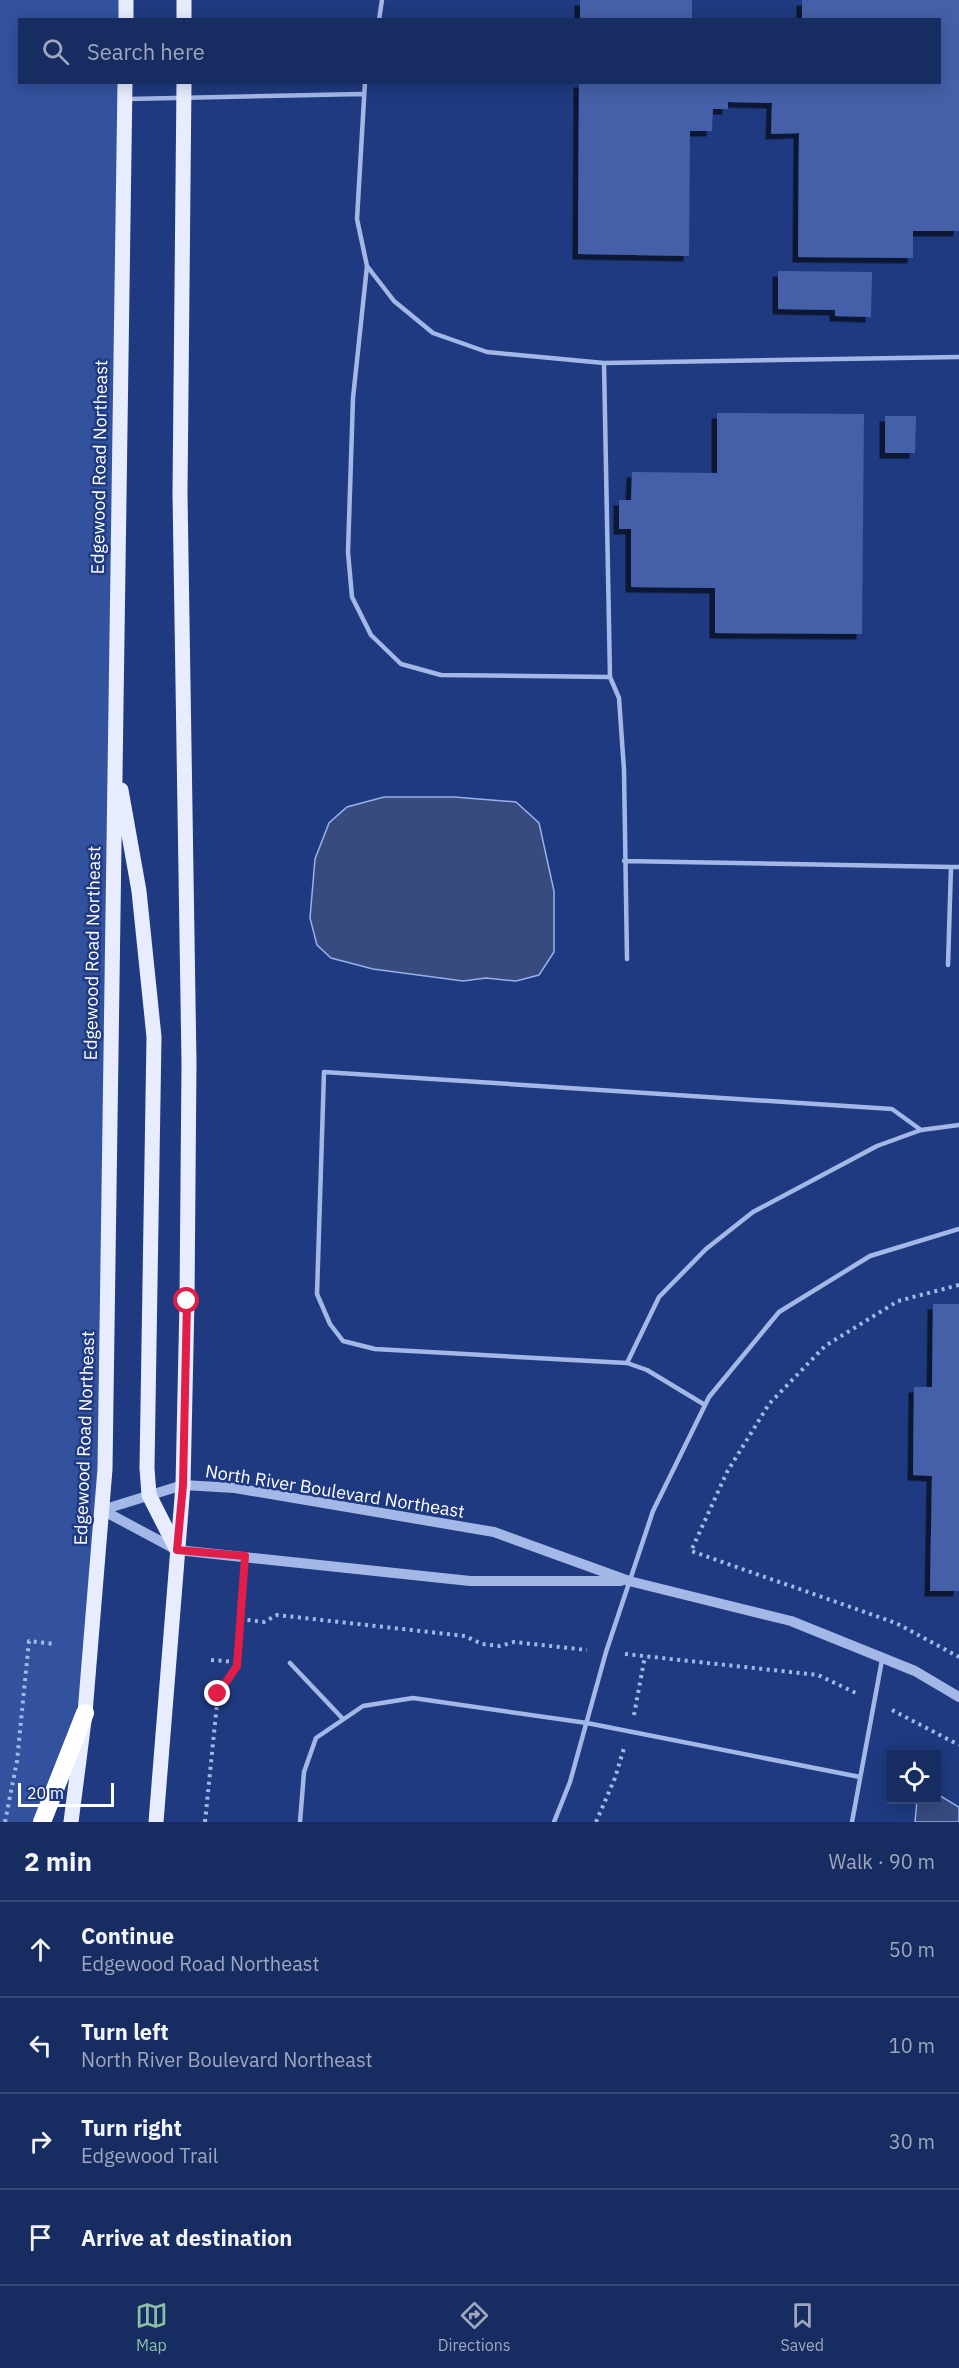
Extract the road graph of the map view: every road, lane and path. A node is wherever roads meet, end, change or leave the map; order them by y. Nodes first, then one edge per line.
1 (126, 0) edge
2 (184, 0) edge
3 (382, 0) edge
4 (126, 18) edge
5 (184, 18) edge
6 (379, 18) edge
7 (125, 84) edge
8 (184, 84) edge
9 (364, 84) edge
10 (362, 94) junction
11 (125, 99) junction
12 (184, 99) junction
13 (367, 266) junction
14 (959, 357) edge
15 (604, 363) junction
16 (610, 677) junction
17 (114, 754) junction
18 (624, 861) junction
19 (951, 867) junction
20 (959, 867) edge
21 (627, 959) dead end
22 (948, 964) dead end
23 (959, 1125) edge
24 (921, 1130) junction
25 (959, 1229) edge
26 (959, 1285) edge
27 (627, 1363) junction
28 (705, 1405) junction
29 (183, 1485) junction
30 (149, 1496) junction
31 (102, 1510) junction
32 (177, 1550) junction
33 (245, 1556) junction
34 (629, 1581) junction
35 (54, 1644) dead end
36 (959, 1657) edge
37 (883, 1658) junction
38 (211, 1660) dead end
39 (237, 1662) junction
40 (290, 1662) dead end
41 (959, 1697) edge
42 (85, 1713) junction
43 (343, 1719) junction
44 (587, 1723) junction
45 (860, 1777) junction
46 (5, 1822) edge
47 (42, 1822) edge
48 (71, 1822) edge
49 (156, 1822) edge
50 (205, 1822) edge
51 (300, 1822) edge
52 (554, 1822) edge
53 (852, 1822) edge

1 - 4 main road
2 - 5 main road
3 - 6 lane
7 - 11 main road, Edgewood Road Northeast
8 - 12 main road
9 - 10 lane
10 - 12 lane
10 - 13 lane
11 - 12 lane
11 - 17 main road, Edgewood Road Northeast
12 - 29 main road
13 - 15 lane
13 - 16 lane
14 - 15 lane
15 - 16 lane
16 - 18 lane
17 - 30 main road
17 - 31 main road, Edgewood Road Northeast
18 - 19 lane
18 - 21 lane
19 - 20 lane
19 - 22 lane
23 - 24 lane
24 - 27 lane
24 - 27 lane
25 - 28 lane
26 - 36 path
27 - 28 lane
28 - 34 lane
29 - 30 street, North River Boulevard Northeast
29 - 32 main road
29 - 34 street, North River Boulevard Northeast
30 - 31 street, North River Boulevard Northeast
30 - 32 main road
31 - 32 street, North River Boulevard Northeast
31 - 42 main road, Edgewood Road Northeast
32 - 33 street, North River Boulevard Northeast
32 - 49 main road
33 - 34 street, North River Boulevard Northeast
33 - 39 path
34 - 37 street, North River Boulevard Northeast
34 - 44 lane
35 - 46 path
37 - 41 street, North River Boulevard Northeast
37 - 45 lane
38 - 39 path
39 - 50 path
40 - 43 lane
42 - 47 highway
42 - 48 main road, Edgewood Road Northeast
43 - 44 lane
43 - 51 lane
44 - 45 lane
44 - 52 lane
45 - 53 lane

